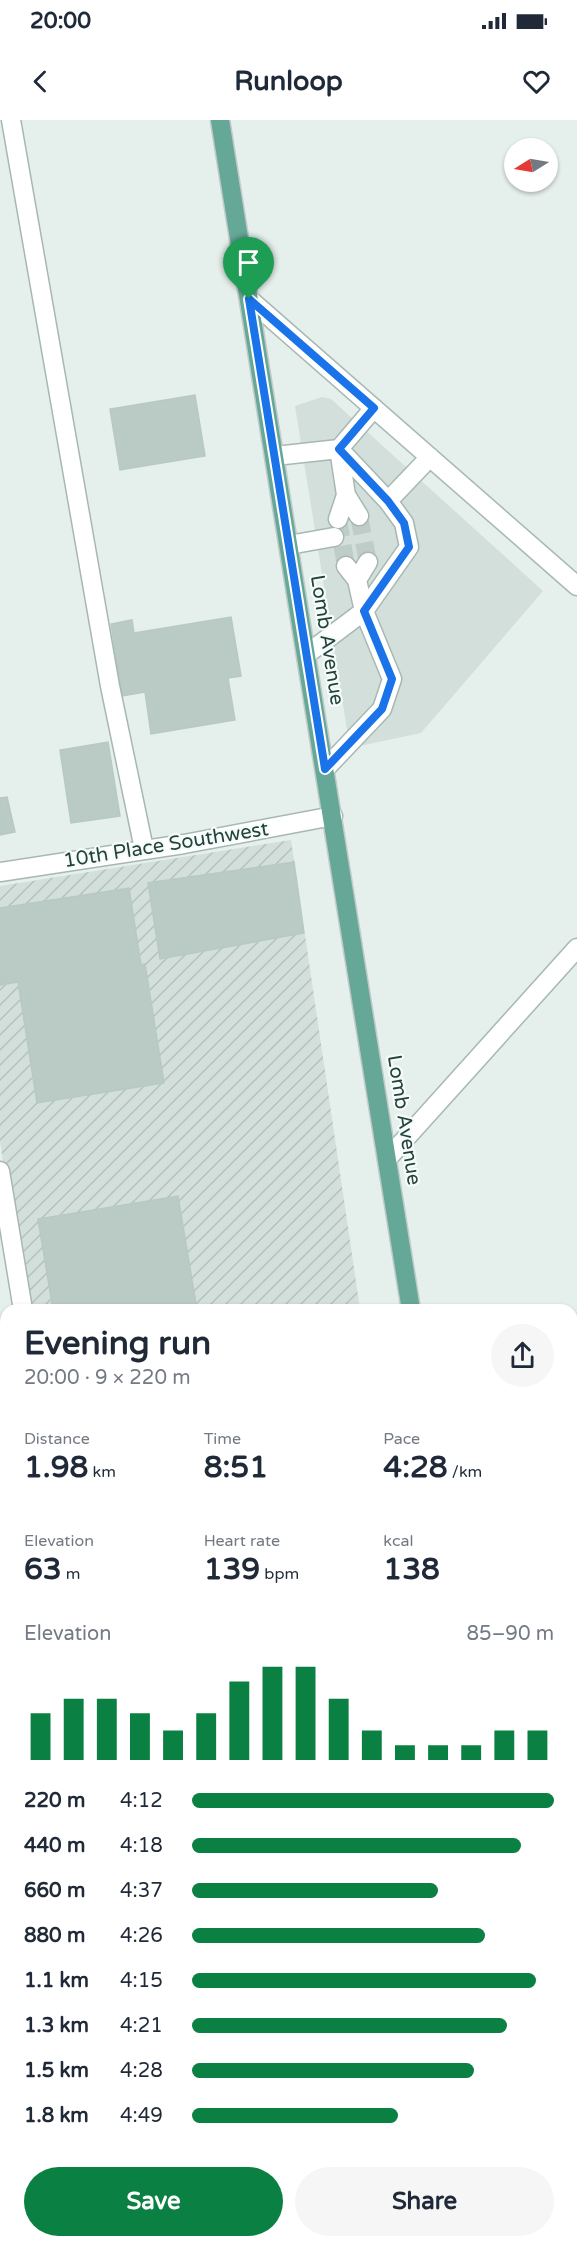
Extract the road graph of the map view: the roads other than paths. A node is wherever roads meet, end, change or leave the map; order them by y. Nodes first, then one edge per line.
1 (11, 120) edge
2 (220, 120) edge
3 (249, 299) junction
4 (374, 408) junction
5 (339, 449) junction
6 (275, 456) junction
7 (430, 457) junction
8 (346, 495) junction
9 (388, 501) junction
10 (359, 516) tunnel mouth
11 (338, 519) tunnel mouth
12 (334, 537) dead end
13 (289, 545) junction
14 (368, 562) tunnel mouth
15 (577, 586) edge
16 (364, 611) junction
17 (307, 654) junction
18 (325, 769) junction
19 (333, 816) junction
20 (144, 849) junction
21 (0, 872) edge
22 (577, 948) edge
23 (388, 1158) junction
24 (0, 1171) edge
25 (22, 1304) edge
26 (410, 1304) edge

1 - 20 street
2 - 3 main road, Lomb Avenue
3 - 4 street
3 - 6 main road, Lomb Avenue
4 - 5 street
4 - 7 street
5 - 6 street
5 - 8 street
5 - 9 street
6 - 13 main road, Lomb Avenue
7 - 9 street
7 - 15 street
8 - 10 street
8 - 11 street
9 - 16 street
12 - 13 street
13 - 17 main road, Lomb Avenue
14 - 16 street
16 - 17 street
16 - 18 street
17 - 18 main road, Lomb Avenue
18 - 19 main road, Lomb Avenue
19 - 20 street, 10th Place Southwest
19 - 23 main road, Lomb Avenue
20 - 21 street, 10th Place Southwest
22 - 23 street
23 - 26 main road, Lomb Avenue
24 - 25 street

